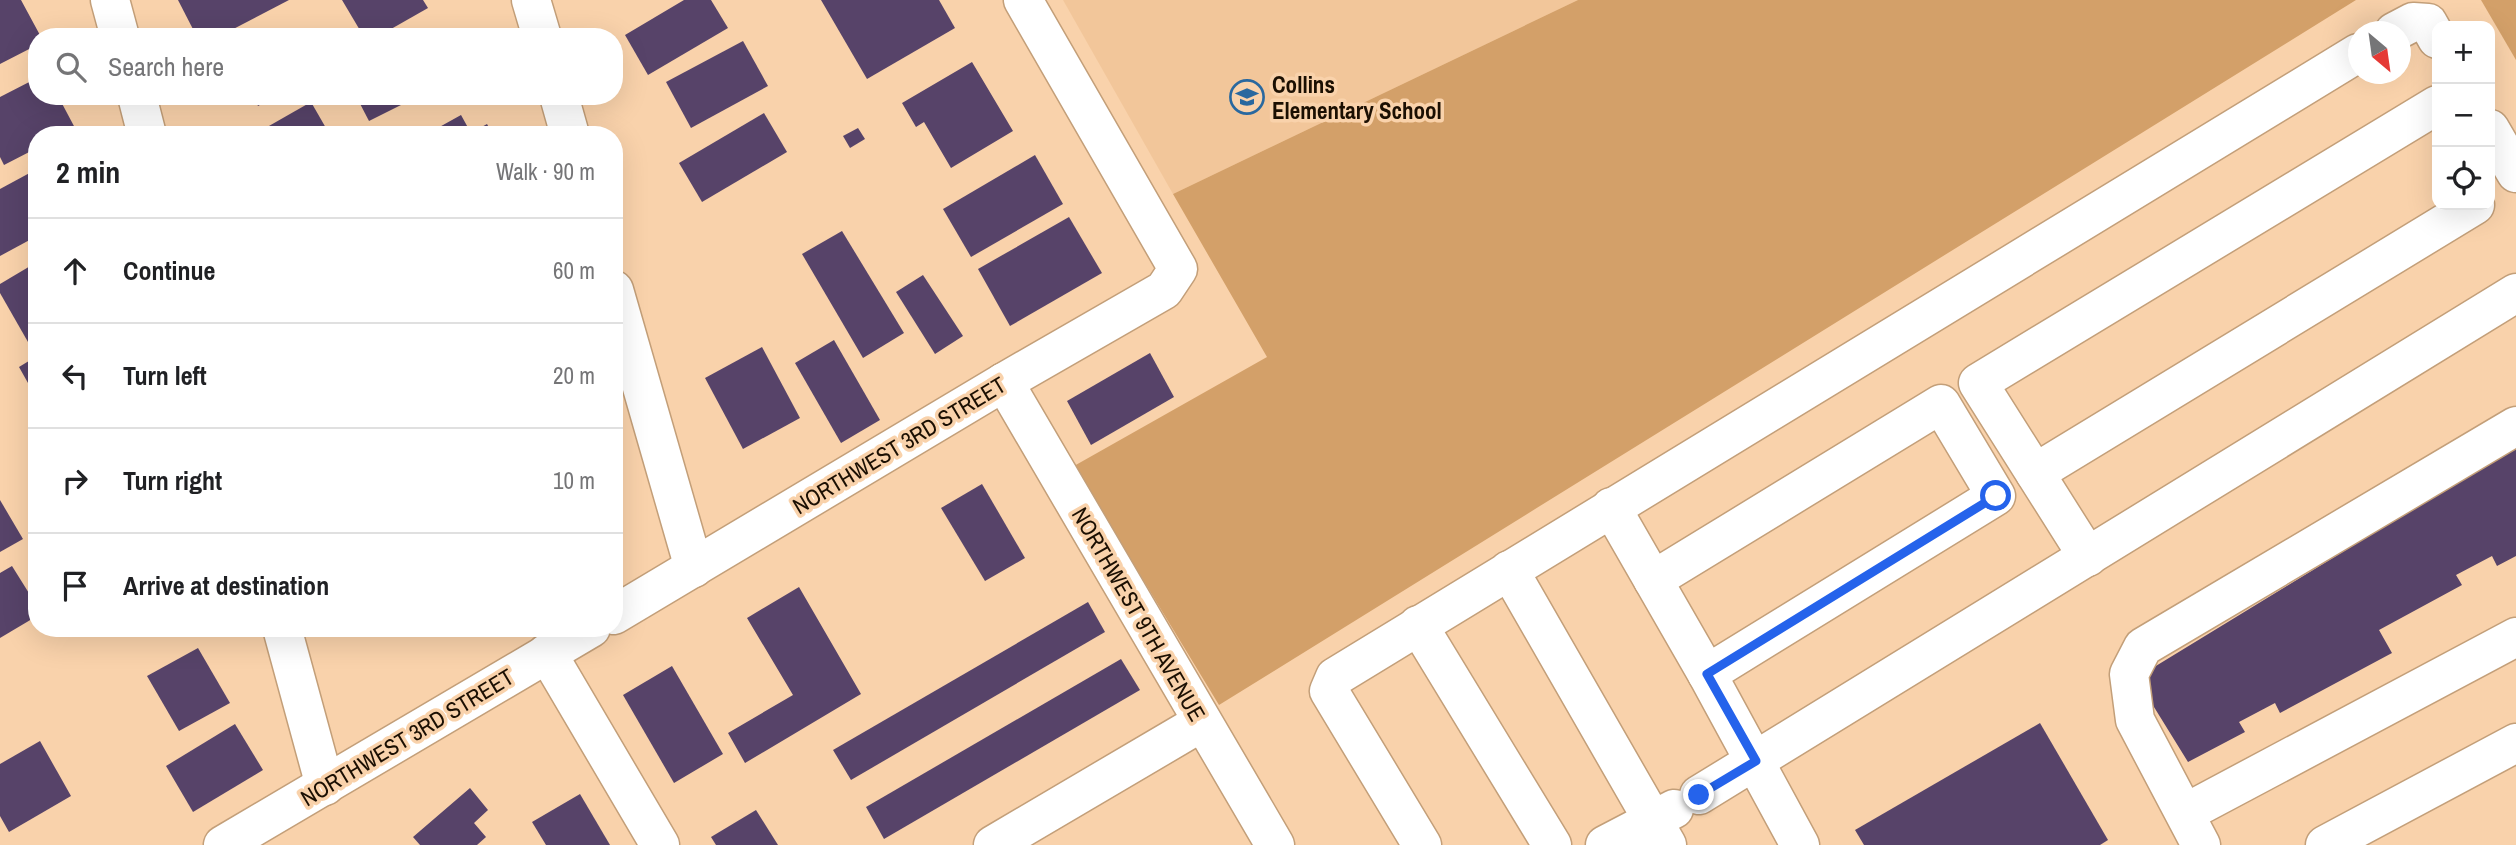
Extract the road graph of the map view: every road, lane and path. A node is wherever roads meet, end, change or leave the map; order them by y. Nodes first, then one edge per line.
1 (110, 0) edge
2 (531, 0) edge
3 (1023, 0) edge
4 (118, 28) edge
5 (539, 28) edge
6 (2348, 59) edge
7 (139, 105) edge
8 (562, 105) edge
9 (2432, 108) edge
10 (145, 126) edge
11 (567, 126) edge
12 (2495, 137) edge
13 (2516, 173) edge
14 (2516, 180) edge
15 (2495, 193) edge
16 (2467, 210) edge
17 (2516, 293) edge
18 (623, 321) edge
19 (1004, 382) junction
20 (2516, 426) edge
21 (2035, 472) junction
22 (1611, 507) junction
23 (2088, 557) junction
24 (694, 568) junction
25 (1509, 570) junction
26 (1653, 580) junction
27 (623, 610) edge
28 (1418, 625) junction
29 (284, 637) edge
30 (575, 637) edge
31 (2516, 637) edge
32 (547, 653) junction
33 (1707, 674) junction
34 (1202, 722) junction
35 (2516, 743) edge
36 (1756, 761) junction
37 (325, 786) junction
38 (2194, 831) edge
39 (1660, 833) edge
40 (223, 845) edge
41 (660, 845) edge
42 (993, 845) edge
43 (1275, 845) edge
44 (1422, 845) edge
45 (1552, 845) edge
46 (1605, 845) edge
47 (1800, 845) edge
48 (2325, 845) edge

1 - 4 street
2 - 5 street
3 - 19 street, NORTHWEST 3RD STREET
6 - 22 street
7 - 10 street
8 - 11 street
9 - 21 street
12 - 13 street
14 - 15 street
16 - 21 street
17 - 23 street
18 - 24 street
19 - 24 street, NORTHWEST 3RD STREET
19 - 34 street, NORTHWEST 9TH AVENUE
20 - 38 street
21 - 23 street
22 - 25 street
22 - 26 street
23 - 36 street
24 - 27 street, NORTHWEST 3RD STREET
25 - 28 street
25 - 39 street
26 - 33 street
26 - 33 street
28 - 44 street
28 - 45 street
29 - 37 street
30 - 32 street, NORTHWEST 3RD STREET
31 - 38 street
32 - 37 street, NORTHWEST 3RD STREET
32 - 41 street
33 - 36 street
34 - 42 street
34 - 43 street, NORTHWEST 9TH AVENUE
35 - 48 street
36 - 39 street
36 - 47 street
37 - 40 street, NORTHWEST 3RD STREET
39 - 46 street

